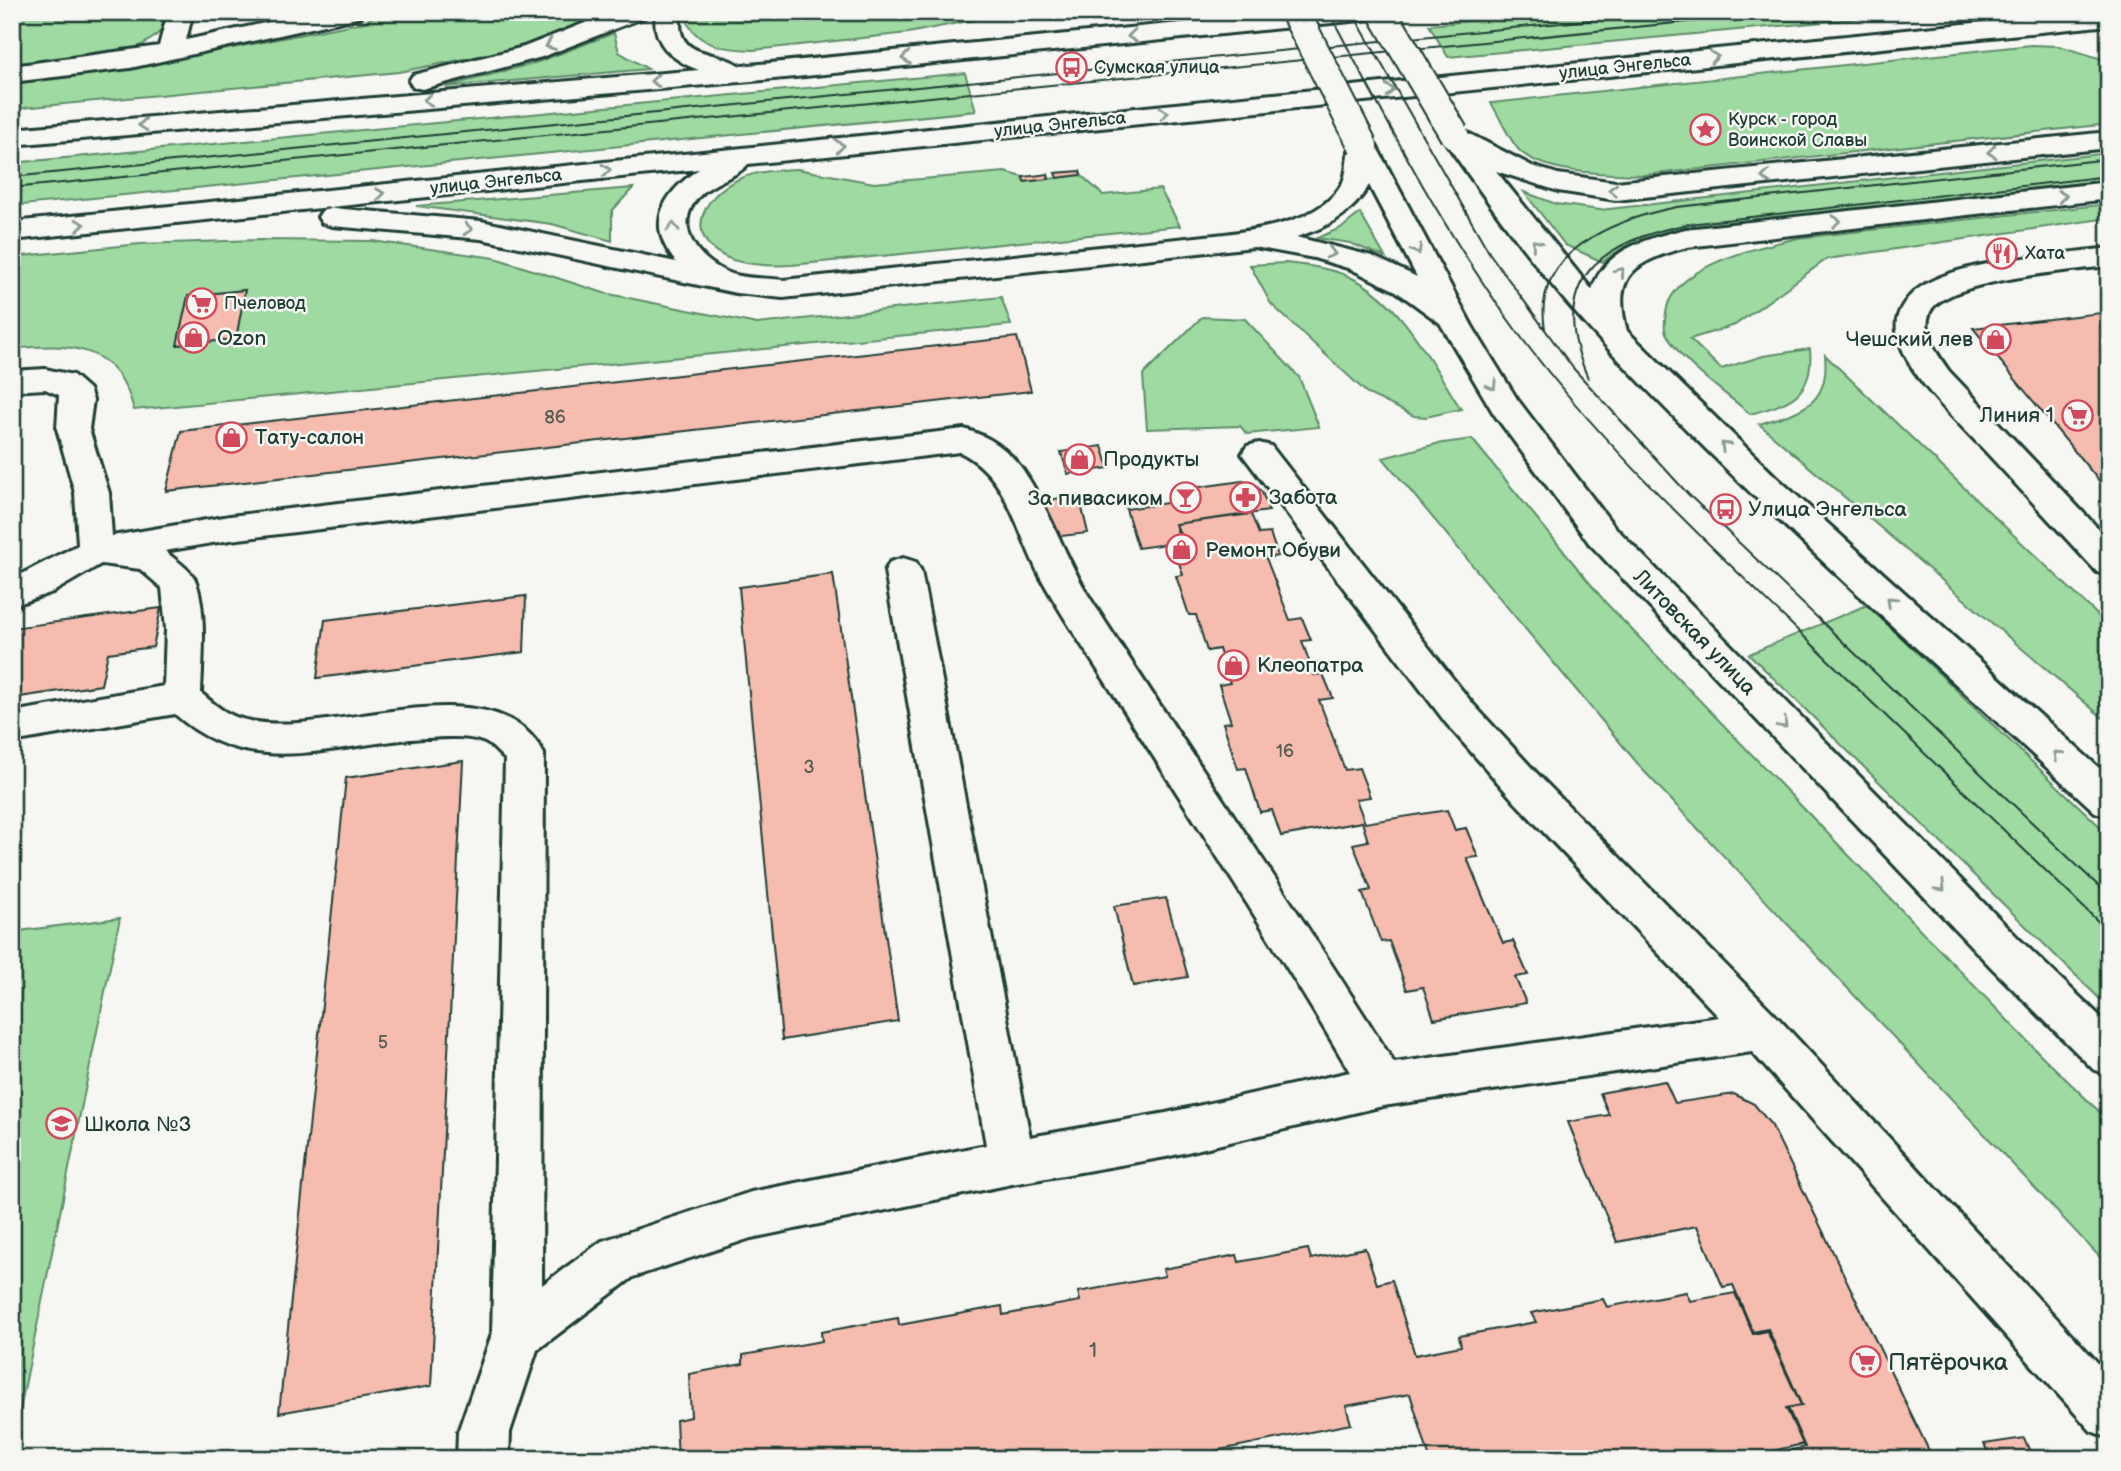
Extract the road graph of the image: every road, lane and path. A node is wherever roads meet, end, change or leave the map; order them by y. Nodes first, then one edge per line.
1 (181, 12) edge
2 (352, 12) edge
3 (636, 12) edge
4 (669, 12) edge
5 (1294, 12) edge
6 (1371, 12) edge
7 (1382, 12) edge
8 (2109, 17) edge
9 (1986, 30) junction
10 (2109, 43) edge
11 (170, 52) junction
12 (763, 72) junction
13 (12, 74) edge
14 (211, 119) junction
15 (1454, 134) junction
16 (12, 137) edge
17 (2109, 140) edge
18 (1363, 146) junction
19 (772, 153) junction
20 (2109, 190) edge
21 (204, 213) junction
22 (12, 231) edge
23 (1215, 242) junction
24 (2109, 257) edge
25 (736, 284) junction
26 (1457, 326) junction
27 (1612, 334) junction
28 (12, 381) edge
29 (1259, 454) dead end
30 (96, 551) junction
31 (2109, 563) edge
32 (903, 571) dead end
33 (12, 593) edge
34 (182, 698) junction
35 (12, 727) edge
36 (2109, 801) edge
37 (1761, 1031) junction
38 (2109, 1055) edge
39 (1383, 1085) junction
40 (1012, 1162) junction
41 (517, 1334) junction
42 (2109, 1413) edge
43 (483, 1459) edge

1 - 11 main road
2 - 11 main road
3 -> 14 main road
4 - 12 main road
5 - 18 main road, Литовская улица, bridge
6 -> 12 main road
7 - 15 main road, bridge
8 - 9 main road, улица Энгельса
9 - 10 main road
19 -> 9 main road, улица Энгельса
11 - 13 main road
12 -> 14 main road
14 -> 16 main road
17 -> 15 main road
27 -> 15 main road
18 - 23 main road
18 -> 26 main road, Литовская улица
21 -> 19 main road, улица Энгельса
25 -> 19 main road
27 -> 20 main road
22 -> 21 main road, улица Энгельса
21 -> 25 main road
23 - 25 main road
23 -> 26 main road
24 - 31 main road
26 -> 38 main road, Литовская улица
36 -> 27 main road
28 - 30 main road
29 - 37 main road
30 - 33 main road
30 - 34 main road
30 - 39 main road
32 - 40 main road
34 - 35 main road
34 - 41 main road
37 - 39 main road
37 - 42 main road
39 - 40 main road
40 - 41 main road
41 - 43 main road

